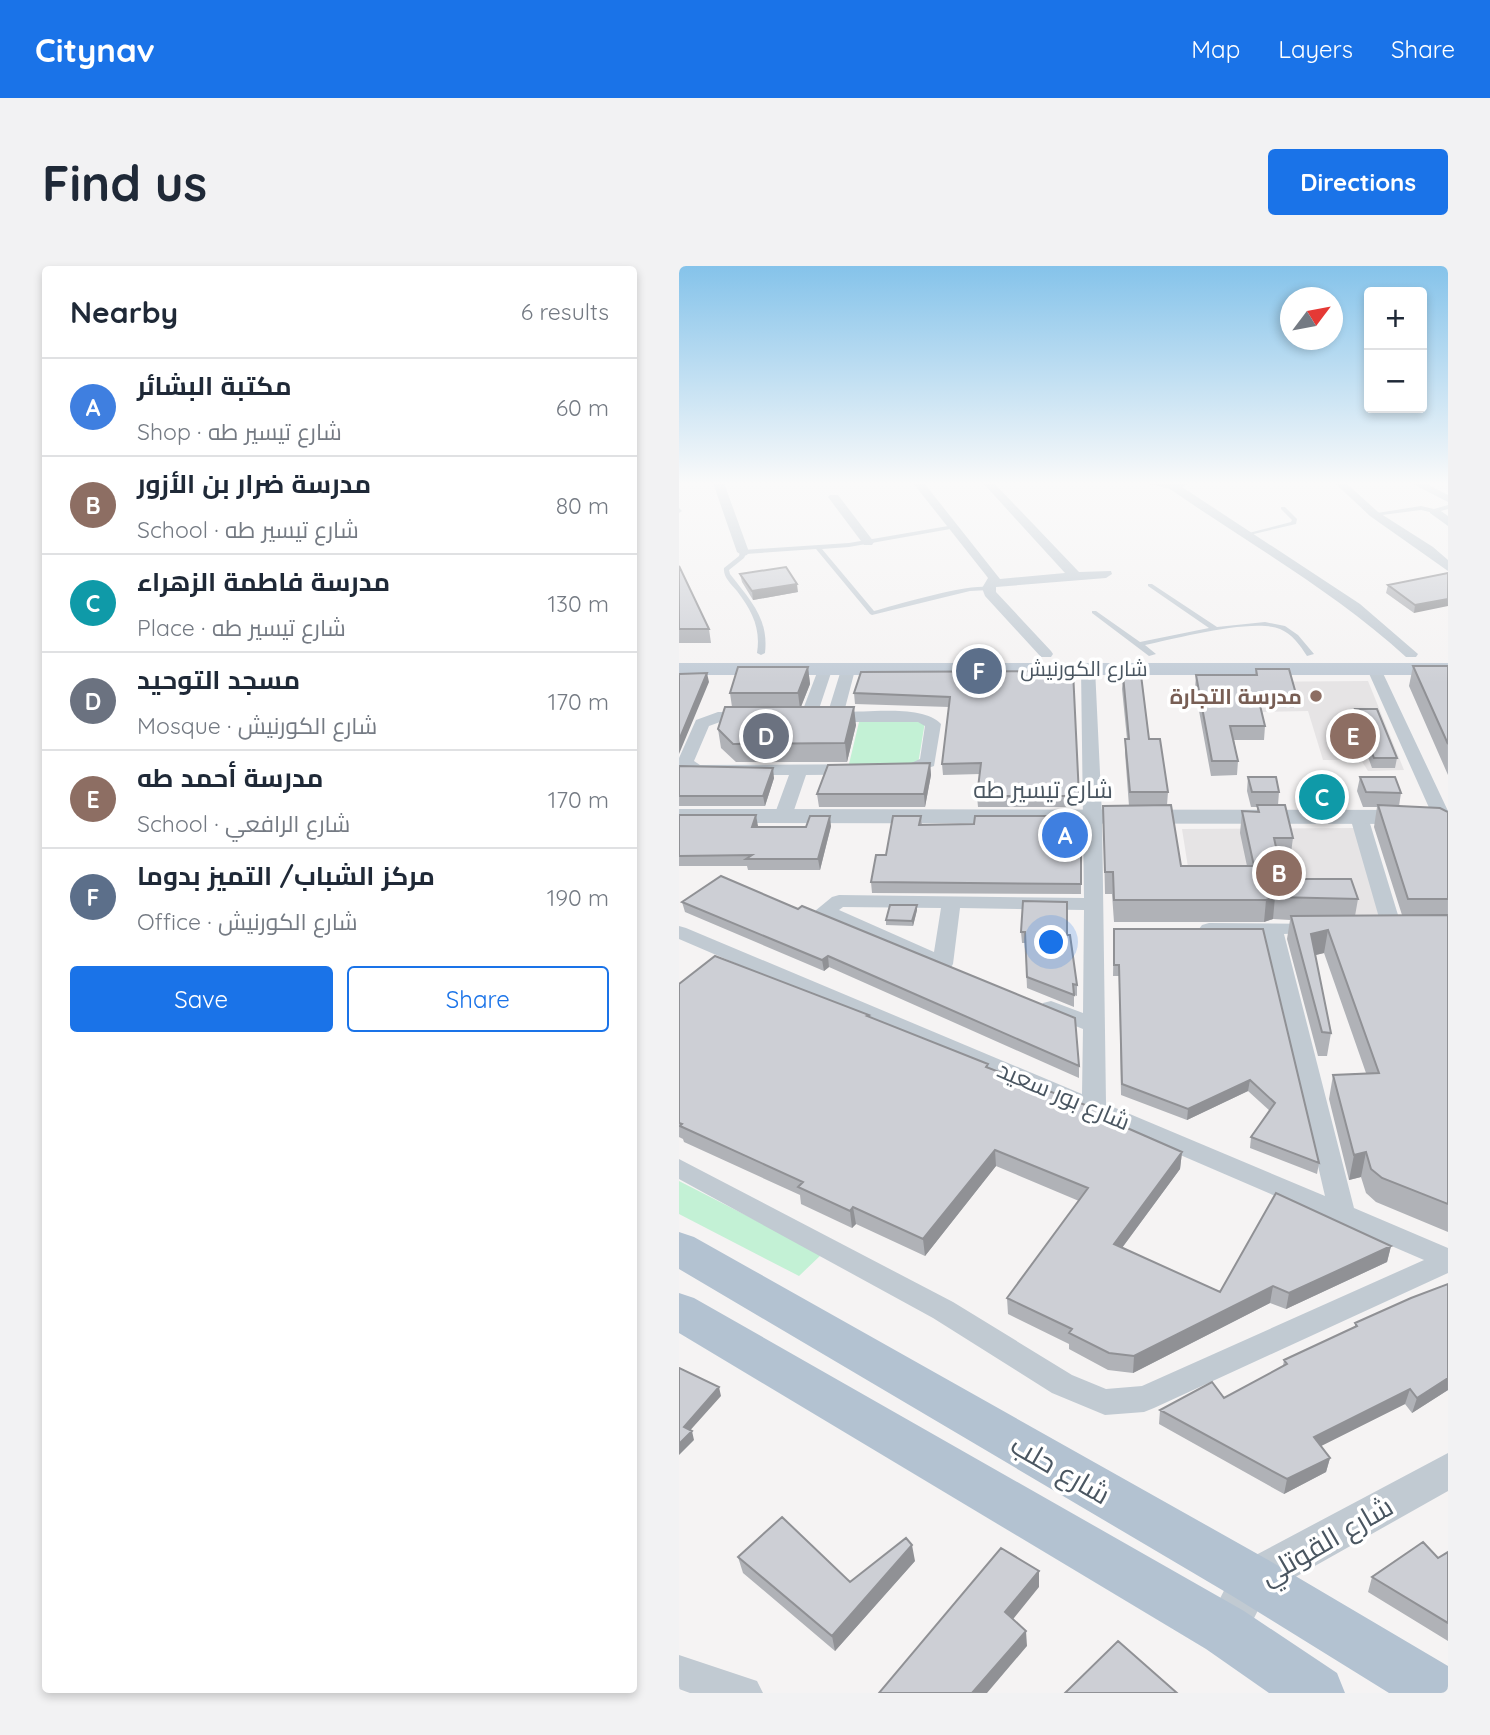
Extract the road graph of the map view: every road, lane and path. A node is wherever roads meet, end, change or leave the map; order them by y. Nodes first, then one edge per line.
1 (788, 550) edge
2 (819, 550) edge
3 (972, 550) edge
4 (1050, 550) edge
5 (1270, 550) edge
6 (1428, 550) edge
7 (743, 552) joint
8 (1448, 567) edge
9 (1106, 573) dead end
10 (1075, 576) junction
11 (1150, 585) dead end
12 (992, 586) junction
13 (1094, 612) dead end
14 (1217, 630) junction
15 (1146, 649) junction
16 (679, 653) edge
17 (761, 653) junction
18 (1047, 654) junction
19 (1310, 654) junction
20 (1411, 654) junction
21 (1448, 654) edge
22 (1089, 668) junction
23 (679, 669) edge
24 (1374, 669) junction
25 (1448, 669) edge
26 (825, 670) junction
27 (848, 670) junction
28 (808, 717) junction
29 (835, 717) junction
30 (799, 770) junction
31 (1093, 815) junction
32 (679, 816) edge
33 (783, 816) junction
34 (1359, 817) junction
35 (1446, 821) edge
36 (951, 904) junction
37 (1092, 904) junction
38 (1272, 928) junction
39 (1339, 928) edge
40 (1366, 928) edge
41 (1189, 929) edge
42 (679, 932) edge
43 (942, 964) junction
44 (967, 974) edge
45 (1030, 999) edge
46 (1093, 1025) junction
47 (1094, 1108) junction
48 (679, 1168) edge
49 (1342, 1213) junction
50 (679, 1249) edge
51 (1448, 1260) edge
52 (679, 1311) edge
53 (1448, 1471) edge
54 (1252, 1579) junction
55 (1225, 1630) junction
56 (679, 1672) edge
57 (745, 1693) edge
58 (1317, 1693) edge
59 (1441, 1693) edge

1 - 7 lane
2 - 12 lane
3 - 12 street
4 - 10 street
5 - 20 street
6 - 8 street
7 - 17 lane
9 - 10 street
10 - 12 street
11 - 14 lane
12 - 18 street
13 - 15 lane
14 - 15 lane
14 - 19 lane
15 - 18 main road, شارع الكورنيش
15 - 19 main road, شارع الكورنيش
16 - 17 main road, شارع الكورنيش
17 - 18 main road, شارع الكورنيش
19 - 20 main road, شارع الكورنيش
20 - 21 main road, شارع الكورنيش
22 - 24 main road, شارع الكورنيش
22 - 27 main road, شارع الكورنيش
22 - 31 street
23 - 26 main road, شارع الكورنيش
24 - 25 main road, شارع الكورنيش
24 - 35 street
26 - 27 main road, شارع الكورنيش
26 - 28 street
27 - 29 street
28 - 29 street
28 - 30 street
29 - 30 street
30 - 33 street
31 - 33 street, شارع تيسير طه
31 - 34 street, شارع تيسير طه
31 - 37 street
32 - 33 street, شارع تيسير طه
34 - 35 street, شارع تيسير طه
34 - 40 street
36 - 37 street
36 - 43 street
36 - 43 street
37 - 46 street
38 - 39 street
38 - 41 street
38 - 49 street
42 - 47 street, شارع بور سعيد
43 - 44 street
45 - 46 street
46 - 47 street
47 - 49 street, شارع بور سعيد
48 - 51 street
49 - 51 street, شارع بور سعيد
50 - 54 main road, شارع حلب
52 - 55 main road
53 - 54 street, شارع القوتلي
54 - 55 street, شارع القوتلي
54 - 59 main road, شارع حلب
55 - 58 main road
56 - 57 street

